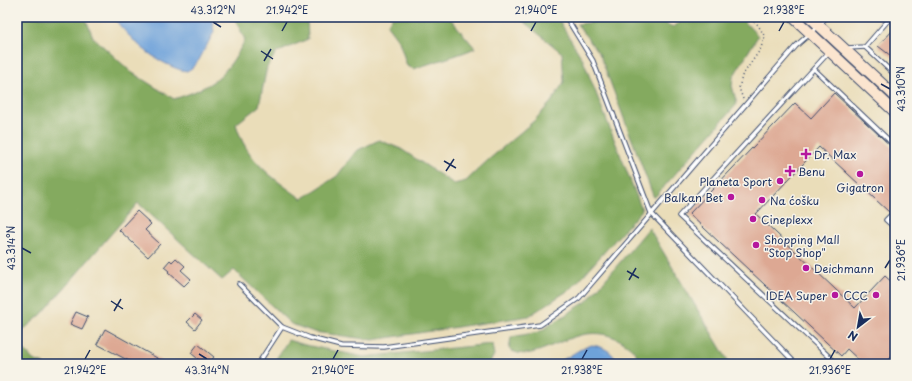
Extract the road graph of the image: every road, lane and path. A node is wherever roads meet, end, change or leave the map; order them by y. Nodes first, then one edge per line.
1 (566, 17) edge
2 (748, 17) edge
3 (793, 17) edge
4 (810, 17) edge
5 (826, 17) edge
6 (895, 21) edge
7 (820, 26) junction
8 (811, 34) junction
9 (865, 47) junction
10 (844, 48) junction
11 (830, 52) junction
12 (814, 69) junction
13 (895, 75) edge
14 (895, 96) edge
15 (744, 104) junction
16 (895, 112) edge
17 (895, 146) edge
18 (895, 211) edge
19 (651, 213) junction
20 (895, 228) edge
21 (239, 284) dead end
22 (282, 327) junction
23 (258, 364) edge
24 (796, 364) edge
25 (837, 364) edge

1 - 19 lane
2 - 15 path
3 - 8 main road
4 - 7 main road
5 - 7 lane
6 - 9 lane
7 - 8 lane
7 - 10 main road
8 - 11 main road
8 - 15 lane
9 - 10 lane
9 - 13 lane
10 - 14 main road
11 - 12 lane
11 - 16 main road
12 - 17 lane
12 - 25 lane
15 - 19 lane
18 - 20 lane
19 - 22 lane
19 - 24 lane
21 - 22 lane
22 - 23 lane

